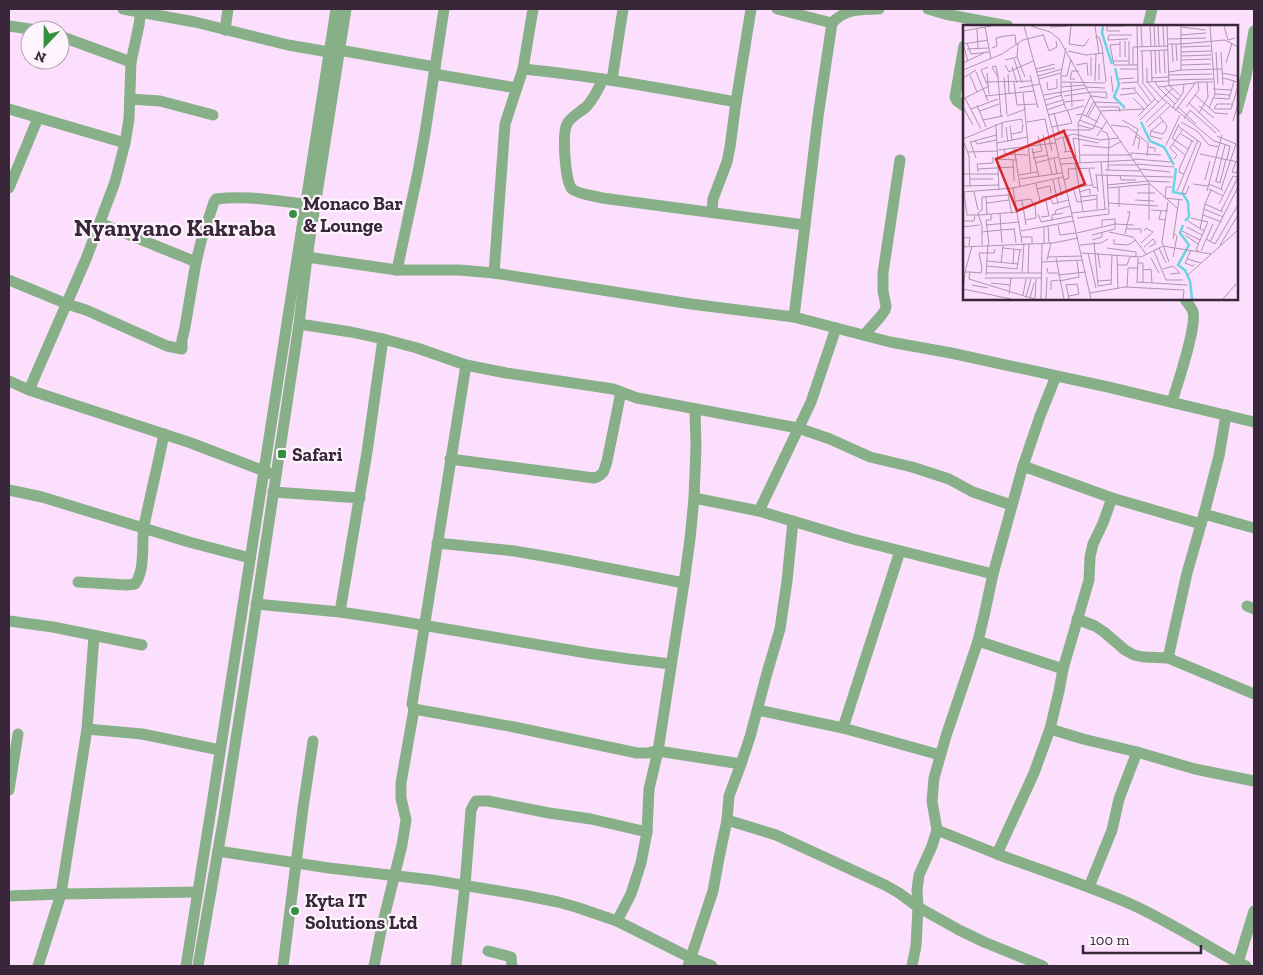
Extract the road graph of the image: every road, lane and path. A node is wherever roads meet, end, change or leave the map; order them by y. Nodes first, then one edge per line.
1 (123, 9) edge
2 (228, 9) edge
3 (336, 9) edge
4 (346, 9) edge
5 (444, 9) edge
6 (533, 9) edge
7 (623, 9) edge
8 (751, 9) edge
9 (777, 9) edge
10 (879, 9) edge
11 (928, 9) edge
12 (1152, 9) edge
13 (141, 11) edge
14 (969, 22) edge
15 (832, 23) junction
16 (998, 25) edge
17 (1148, 25) edge
18 (225, 30) junction
19 (1254, 31) edge
20 (70, 40) edge
21 (334, 51) junction
22 (963, 52) edge
23 (131, 62) junction
24 (523, 69) junction
25 (434, 70) junction
26 (608, 80) junction
27 (517, 88) junction
28 (130, 99) junction
29 (736, 102) junction
30 (963, 105) edge
31 (1238, 106) edge
32 (9, 109) edge
33 (213, 115) dead end
34 (38, 118) junction
35 (125, 143) junction
36 (900, 160) dead end
37 (9, 188) edge
38 (306, 204) junction
39 (712, 212) junction
40 (100, 223) junction
41 (805, 225) junction
42 (307, 257) junction
43 (196, 262) junction
44 (397, 270) junction
45 (494, 273) junction
46 (9, 280) edge
47 (1186, 300) edge
48 (67, 304) junction
49 (794, 317) junction
50 (299, 324) junction
51 (836, 328) junction
52 (864, 335) junction
53 (383, 339) junction
54 (466, 364) junction
55 (1056, 376) junction
56 (9, 381) edge
57 (29, 390) junction
58 (622, 392) junction
59 (1172, 402) junction
60 (695, 409) junction
61 (1226, 415) junction
62 (1254, 422) edge
63 (798, 428) junction
64 (164, 434) junction
65 (450, 459) junction
66 (1023, 466) junction
67 (270, 474) junction
68 (9, 490) edge
69 (273, 492) junction
70 (360, 498) junction
71 (694, 498) junction
72 (1112, 498) junction
73 (1011, 505) junction
74 (759, 511) junction
75 (1203, 519) junction
76 (792, 521) junction
77 (1254, 528) edge
78 (144, 529) junction
79 (437, 543) junction
80 (900, 550) junction
81 (250, 558) junction
82 (993, 574) junction
83 (78, 582) dead end
84 (684, 583) junction
85 (256, 604) junction
86 (340, 612) junction
87 (1077, 618) junction
88 (9, 621) edge
89 (423, 625) junction
90 (94, 636) junction
91 (978, 641) junction
92 (142, 645) dead end
93 (1168, 658) junction
94 (671, 664) junction
95 (1063, 669) junction
96 (1254, 694) edge
97 (414, 709) junction
98 (758, 710) junction
99 (843, 728) junction
100 (87, 729) junction
101 (1050, 729) junction
102 (18, 734) dead end
103 (313, 741) dead end
104 (220, 750) junction
105 (658, 751) junction
106 (1137, 752) junction
107 (940, 755) junction
108 (741, 764) junction
109 (1254, 781) edge
110 (9, 790) edge
111 (727, 820) junction
112 (937, 830) junction
113 (647, 832) junction
114 (218, 851) junction
115 (997, 854) junction
116 (296, 864) junction
117 (395, 875) junction
118 (465, 885) junction
119 (1089, 887) junction
120 (198, 892) junction
121 (61, 894) junction
122 (9, 896) edge
123 (918, 907) junction
124 (1254, 911) edge
125 (617, 921) junction
126 (488, 951) dead end
127 (690, 962) edge
128 (42, 965) edge
129 (1240, 965) edge
130 (186, 966) edge
131 (198, 966) edge
132 (283, 966) edge
133 (374, 966) edge
134 (456, 966) edge
135 (512, 966) edge
136 (712, 966) edge
137 (912, 966) edge
138 (1043, 966) edge

1 - 13 street
2 - 18 street
3 - 21 street
4 - 21 street
5 - 25 street
6 - 24 street
7 - 26 street
8 - 29 street
9 - 15 street
10 - 15 street
11 - 14 street
12 - 17 street
13 - 18 street
13 - 23 street
14 - 16 street
15 - 41 street
18 - 21 street
19 - 31 street
20 - 23 street
21 - 25 street
21 - 38 street
21 - 42 street
22 - 30 street
23 - 28 street
24 - 26 street
24 - 27 street
25 - 27 street
25 - 44 street
26 - 29 street
26 - 39 street
27 - 45 street
28 - 33 street
28 - 35 street
29 - 39 street
32 - 34 street
34 - 35 street
34 - 37 street
35 - 40 street
36 - 52 street
38 - 43 street
38 - 67 street
39 - 41 street
40 - 43 street
40 - 48 street
41 - 49 street
42 - 44 street
42 - 50 street
43 - 48 street
44 - 45 street
45 - 49 street
46 - 48 street
47 - 59 street
48 - 57 street
49 - 51 street
50 - 53 street
50 - 67 street
51 - 52 street
51 - 63 street
52 - 55 street
53 - 54 street
53 - 70 street
54 - 58 street
54 - 65 street
55 - 59 street
55 - 66 street
56 - 57 street
57 - 64 street
58 - 60 street
58 - 65 street
59 - 61 street
60 - 63 street
60 - 71 street
61 - 62 street
61 - 75 street
63 - 73 street
63 - 74 street
64 - 67 street
64 - 78 street
65 - 79 street
66 - 72 street
66 - 73 street
67 - 69 street
67 - 81 street
68 - 78 street
69 - 70 street
69 - 85 street
70 - 86 street
71 - 74 street
71 - 84 street
72 - 75 street
72 - 87 street
73 - 82 street
74 - 76 street
75 - 77 street
75 - 93 street
76 - 80 street
76 - 98 street
78 - 81 street
78 - 83 street
79 - 84 street
79 - 89 street
80 - 82 street
80 - 99 street
81 - 104 street
82 - 91 street
84 - 94 street
85 - 86 street
85 - 114 street
86 - 89 street
87 - 93 street
87 - 95 street
88 - 90 street
89 - 94 street
89 - 97 street
90 - 92 street
90 - 100 street
91 - 95 street
91 - 107 street
93 - 96 street
94 - 105 street
95 - 101 street
97 - 105 street
97 - 117 street
98 - 99 street
98 - 108 street
99 - 107 street
100 - 104 street
100 - 121 street
101 - 106 street
101 - 115 street
102 - 110 street
103 - 116 street
104 - 120 street
105 - 108 street
105 - 113 street
106 - 109 street
106 - 119 street
107 - 112 street
108 - 111 street
111 - 123 street
111 - 127 street
112 - 115 street
112 - 123 street
113 - 118 street
113 - 125 street
114 - 116 street
114 - 131 street
115 - 119 street
116 - 117 street
116 - 132 street
117 - 118 street
117 - 133 street
118 - 125 street
118 - 134 street
119 - 129 street
120 - 121 street
120 - 130 street
121 - 122 street
121 - 128 street
123 - 137 street
123 - 138 street
124 - 129 street
125 - 127 street
126 - 135 street
127 - 136 street

